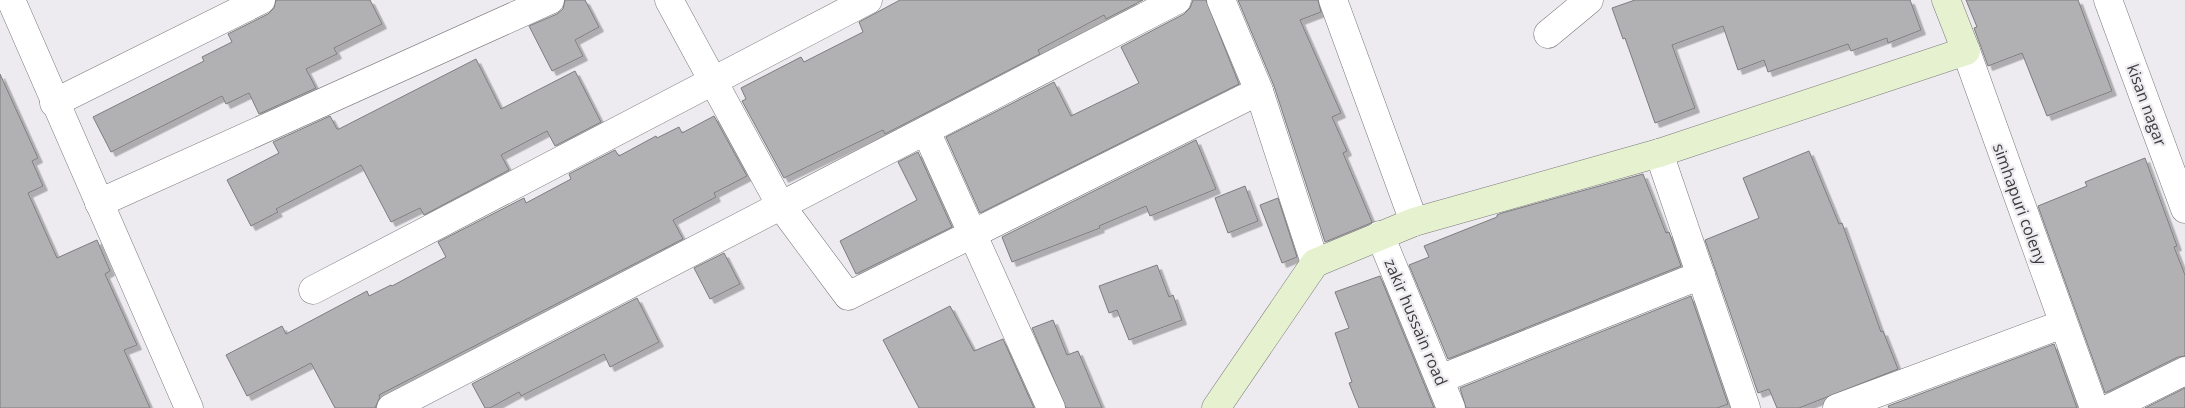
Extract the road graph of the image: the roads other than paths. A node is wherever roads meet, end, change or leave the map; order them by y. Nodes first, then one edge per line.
1 (11, 0) edge
2 (261, 0) edge
3 (550, 0) edge
4 (669, 0) edge
5 (868, 0) edge
6 (1177, 0) edge
7 (1222, 0) edge
8 (1333, 0) edge
9 (1589, 0) edge
10 (1946, 0) edge
11 (2108, 0) edge
12 (1548, 34) dead end
13 (1966, 52) junction
14 (713, 79) junction
15 (1259, 91) junction
16 (54, 103) junction
17 (926, 130) junction
18 (1659, 153) junction
19 (99, 204) junction
20 (781, 206) junction
21 (2185, 209) edge
22 (1414, 222) junction
23 (972, 234) junction
24 (1380, 235) junction
25 (1315, 263) junction
26 (1701, 275) junction
27 (313, 290) dead end
28 (2063, 324) junction
29 (2185, 372) edge
30 (1440, 379) junction
31 (189, 408) edge
32 (391, 408) edge
33 (1051, 408) edge
34 (1216, 408) edge
35 (1451, 408) edge
36 (1746, 408) edge
37 (1837, 408) edge
38 (2094, 408) edge
39 (2110, 408) edge

1 - 16 street
2 - 16 street
3 - 19 street
4 - 14 street
5 - 14 street
6 - 17 street
7 - 15 street
8 - 22 street
9 - 12 street
10 - 13 street, simhapuri coleny
11 - 21 street, kisan nagar
13 - 18 street
13 - 28 street, simhapuri coleny
14 - 20 street
14 - 27 street
15 - 23 street
15 - 25 street
16 - 19 street
17 - 20 street
17 - 23 street
18 - 22 street
18 - 26 street
19 - 31 street
20 - 23 street
20 - 32 street
22 - 24 street
23 - 33 street
24 - 25 street
24 - 30 street, zakir hussain road
25 - 34 street
26 - 30 street
26 - 36 street
28 - 37 street
28 - 38 street, simhapuri coleny
29 - 39 street
30 - 35 street, zakir hussain road

